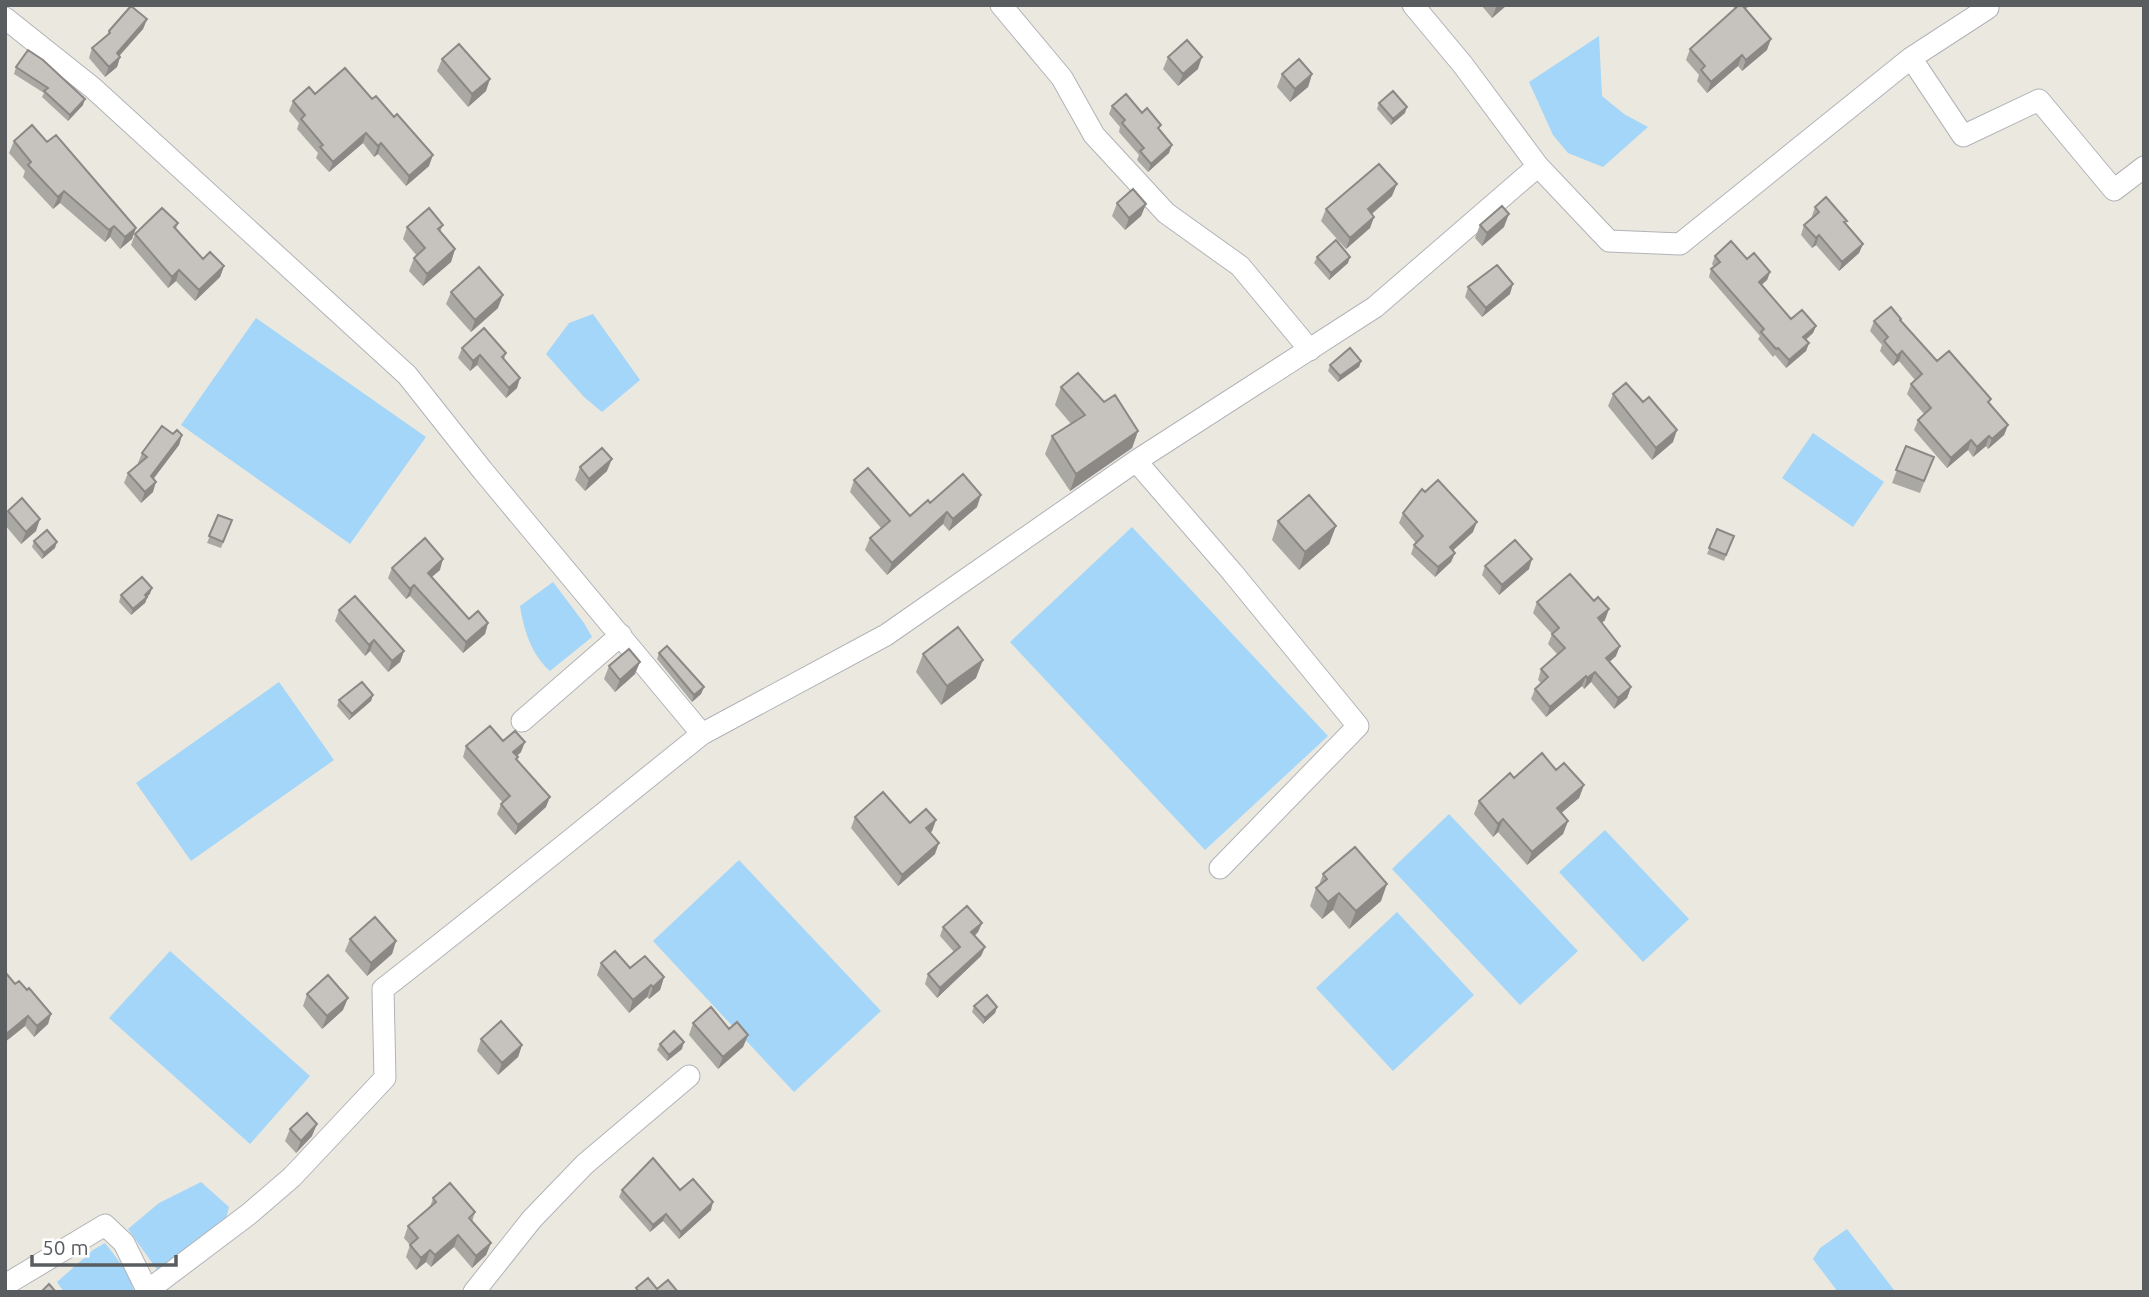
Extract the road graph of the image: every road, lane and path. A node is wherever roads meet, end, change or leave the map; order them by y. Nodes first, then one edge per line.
1 (1001, 5) edge
2 (1413, 5) edge
3 (1986, 5) edge
4 (5, 18) edge
5 (1911, 58) junction
6 (1538, 166) junction
7 (2144, 167) edge
8 (1310, 349) junction
9 (1136, 461) junction
10 (621, 635) junction
11 (522, 722) dead end
12 (702, 734) junction
13 (1220, 868) dead end
14 (689, 1076) dead end
15 (5, 1285) edge
16 (148, 1291) edge
17 (474, 1292) edge

1 - 8 street
2 - 6 street
3 - 5 street
4 - 10 street
5 - 6 street
5 - 7 street
6 - 8 street
8 - 9 street
9 - 12 street
9 - 13 street
10 - 11 street
10 - 12 street
12 - 16 street
14 - 17 street
15 - 16 street

